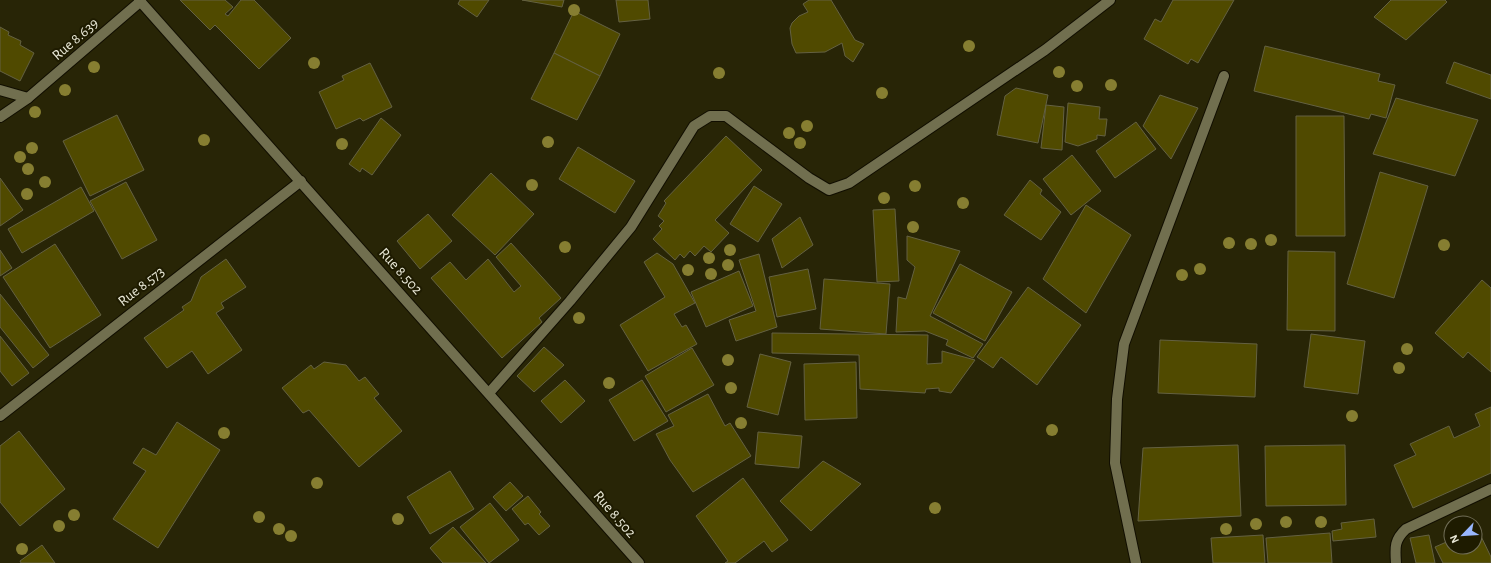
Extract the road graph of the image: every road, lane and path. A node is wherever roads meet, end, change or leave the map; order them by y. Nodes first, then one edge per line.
1 (1110, 0) edge
2 (140, 1) edge
3 (1224, 76) dead end
4 (0, 90) edge
5 (28, 98) junction
6 (0, 117) edge
7 (301, 181) junction
8 (489, 393) junction
9 (0, 416) edge
10 (1491, 489) edge
11 (639, 563) edge
12 (1136, 563) edge
13 (1396, 563) edge

1 - 8 street
2 - 5 street, Rue 8.639
2 - 7 street, Rue 8.502
3 - 12 street
4 - 5 street
5 - 6 street, Rue 8.639
7 - 8 street, Rue 8.502
7 - 9 street, Rue 8.573
8 - 11 street, Rue 8.502
10 - 13 street

